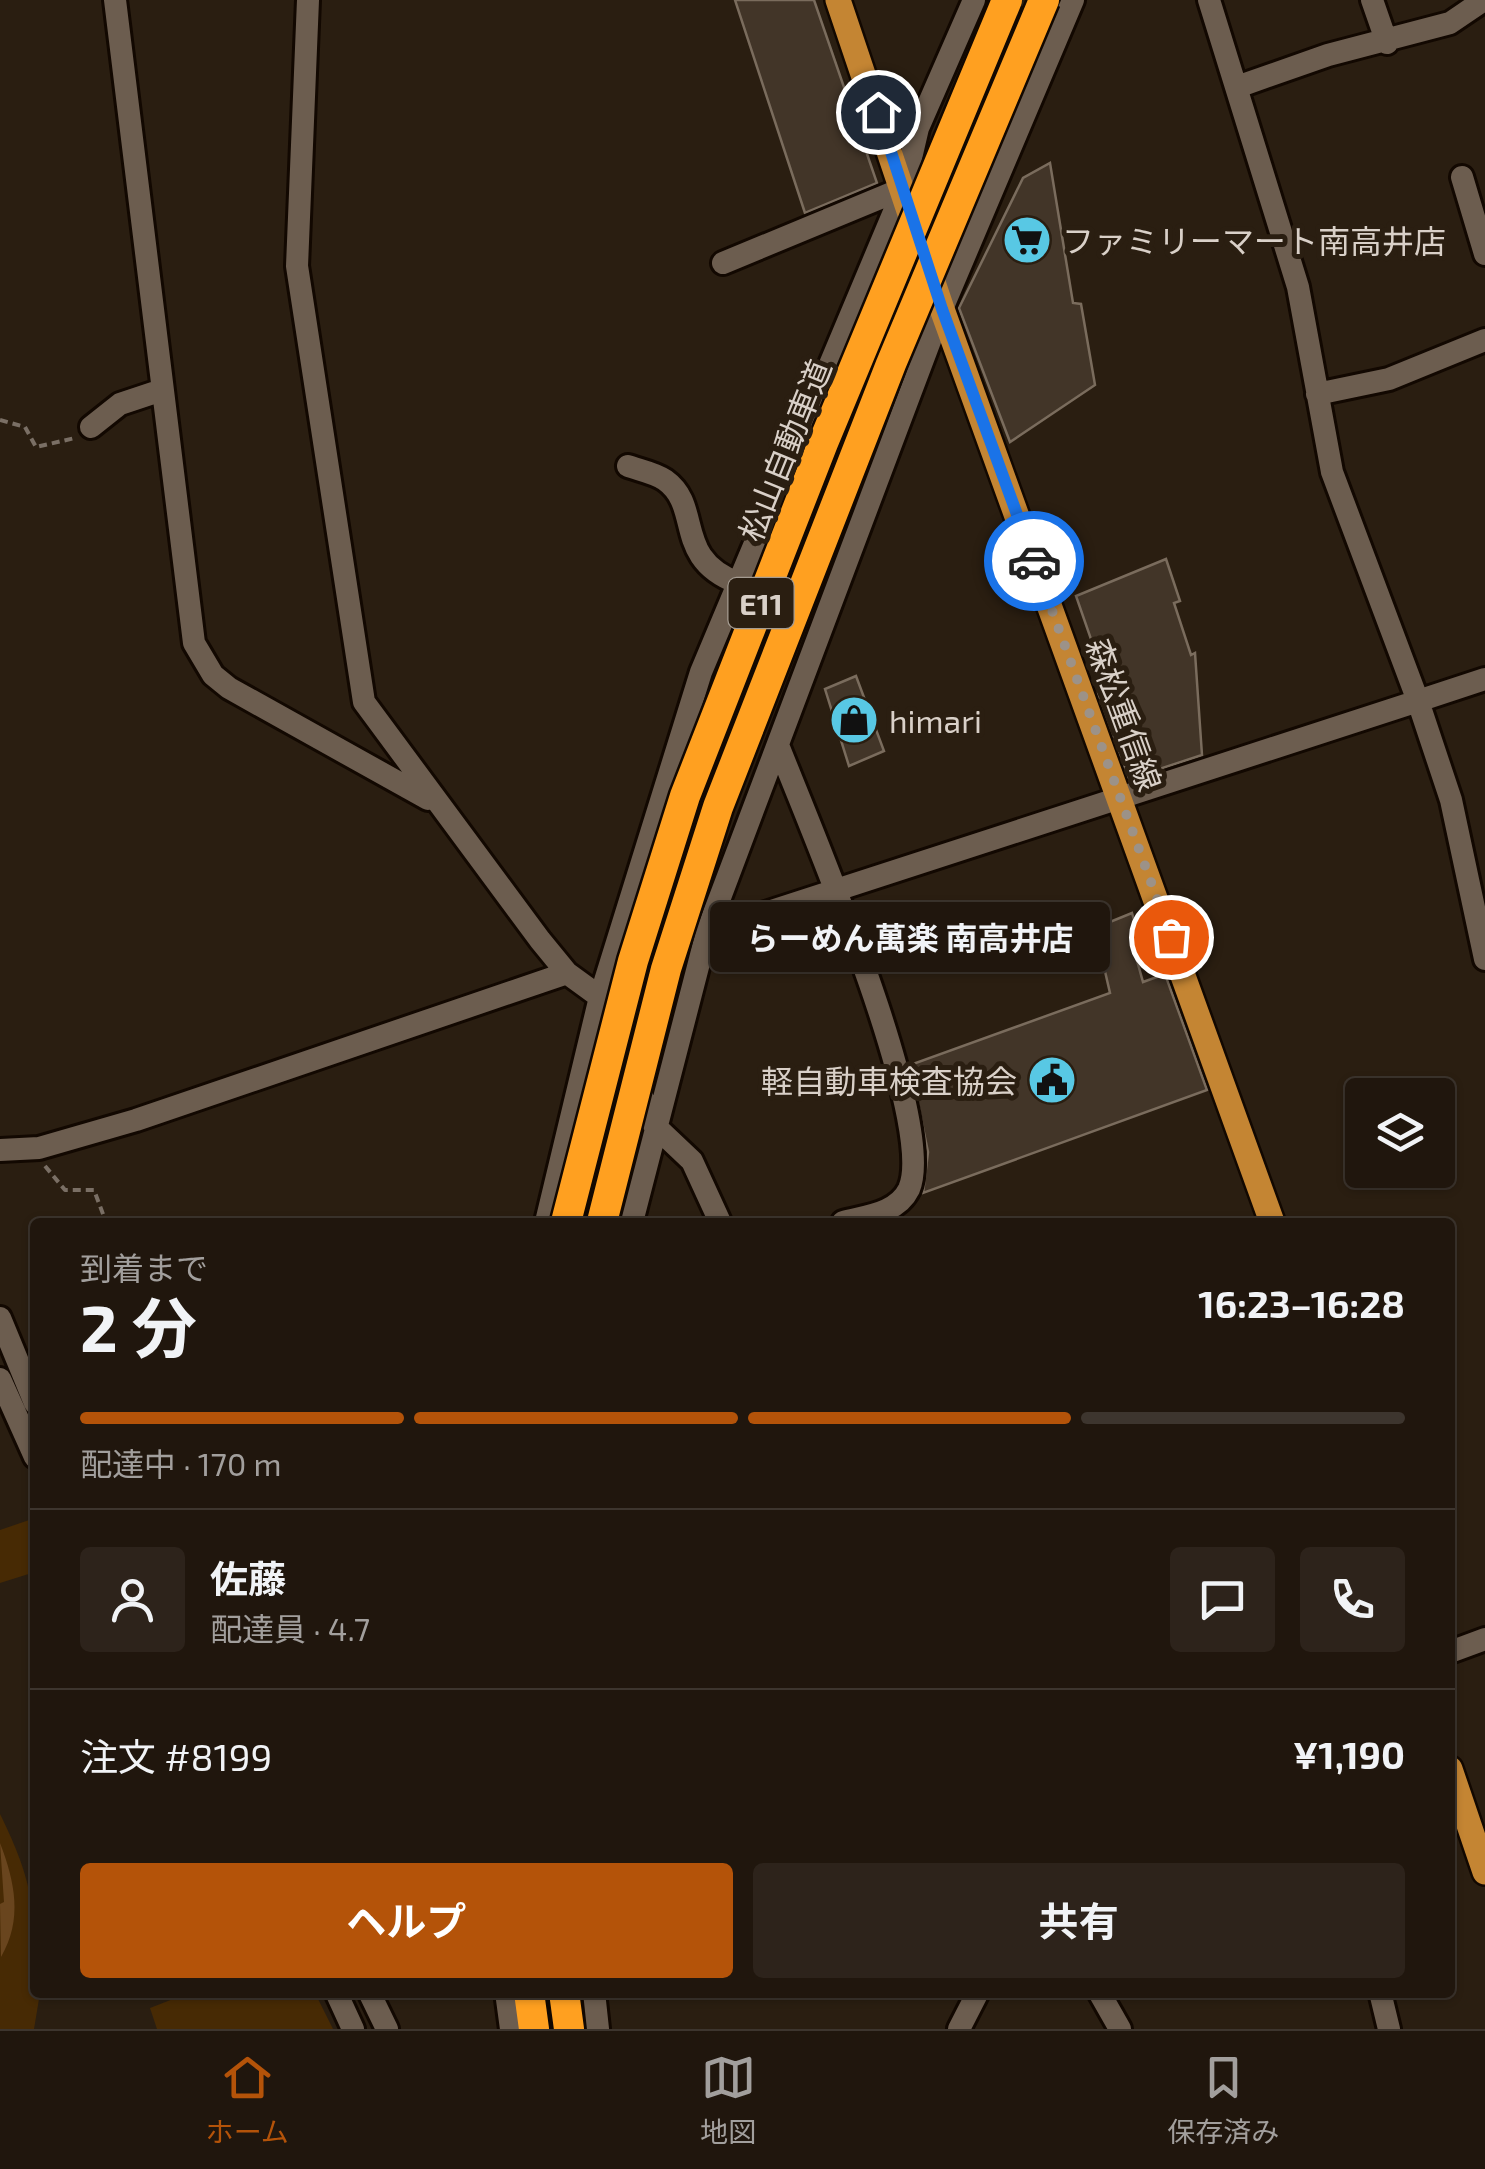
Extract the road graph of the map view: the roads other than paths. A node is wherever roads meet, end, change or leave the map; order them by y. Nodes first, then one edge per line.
1 (115, 0) edge
2 (308, 0) edge
3 (838, 0) edge
4 (974, 0) edge
5 (1008, 0) edge
6 (1044, 0) edge
7 (1073, 0) edge
8 (1209, 0) edge
9 (1372, 0) edge
10 (1484, 0) edge
11 (1387, 42) junction
12 (1237, 87) junction
13 (1462, 177) dead end
14 (904, 188) junction
15 (1485, 254) edge
16 (722, 263) dead end
17 (942, 309) junction
18 (1485, 340) edge
19 (162, 390) junction
20 (1317, 394) junction
21 (92, 427) road end
22 (628, 466) dead end
23 (738, 583) junction
24 (1485, 679) edge
25 (1418, 701) junction
26 (778, 745) junction
27 (1121, 800) junction
28 (436, 804) junction
29 (835, 891) junction
30 (707, 932) junction
31 (1485, 959) edge
32 (567, 973) junction
33 (600, 996) junction
34 (654, 1125) junction
35 (0, 1150) edge
36 (547, 1218) edge
37 (567, 1218) edge
38 (603, 1218) edge
39 (633, 1218) edge
40 (718, 1218) edge
41 (862, 1218) edge
42 (1271, 1218) edge
43 (0, 1318) edge
44 (0, 1379) edge
45 (30, 1391) edge
46 (30, 1446) edge
47 (1485, 1639) edge
48 (1455, 1650) edge
49 (1455, 1784) edge
50 (1485, 1872) edge
51 (339, 1998) edge
52 (372, 1998) edge
53 (507, 1998) edge
54 (530, 1998) edge
55 (565, 1998) edge
56 (595, 1998) edge
57 (975, 1998) edge
58 (1102, 1998) edge
59 (1381, 1998) edge
60 (353, 2029) edge
61 (387, 2029) edge
62 (511, 2029) edge
63 (534, 2029) edge
64 (569, 2029) edge
65 (598, 2029) edge
66 (959, 2029) edge
67 (1120, 2029) edge
68 (1388, 2029) edge

1 - 19 street
2 - 28 street
3 - 14 main road, 森松重信線
4 - 14 street
5 - 37 highway, 松山自動車道 / E11, bridge
6 - 38 highway, 松山自動車道 / E11, bridge
7 - 17 street
8 - 12 street
9 - 11 street
10 - 11 street
11 - 12 street
12 - 20 street
13 - 15 street
14 - 16 street
14 - 17 main road, 森松重信線
14 - 23 street
17 - 26 street
17 - 27 main road, 森松重信線
18 - 20 street
19 - 21 street
19 - 28 street
20 - 25 street
22 - 23 street
23 - 33 street
24 - 25 street
25 - 27 street
25 - 31 street
26 - 29 street
26 - 30 street
27 - 29 street
27 - 42 main road, 森松重信線
28 - 32 street
29 - 30 street
29 - 41 street
30 - 34 street
32 - 33 street
32 - 35 street
33 - 34 street
33 - 36 street
34 - 39 street
34 - 40 street
43 - 45 street
44 - 46 street
47 - 48 street
49 - 50 main road
51 - 60 street
52 - 61 street
53 - 62 street
54 - 63 highway
55 - 64 highway
56 - 65 street
57 - 66 street
58 - 67 street
59 - 68 street

